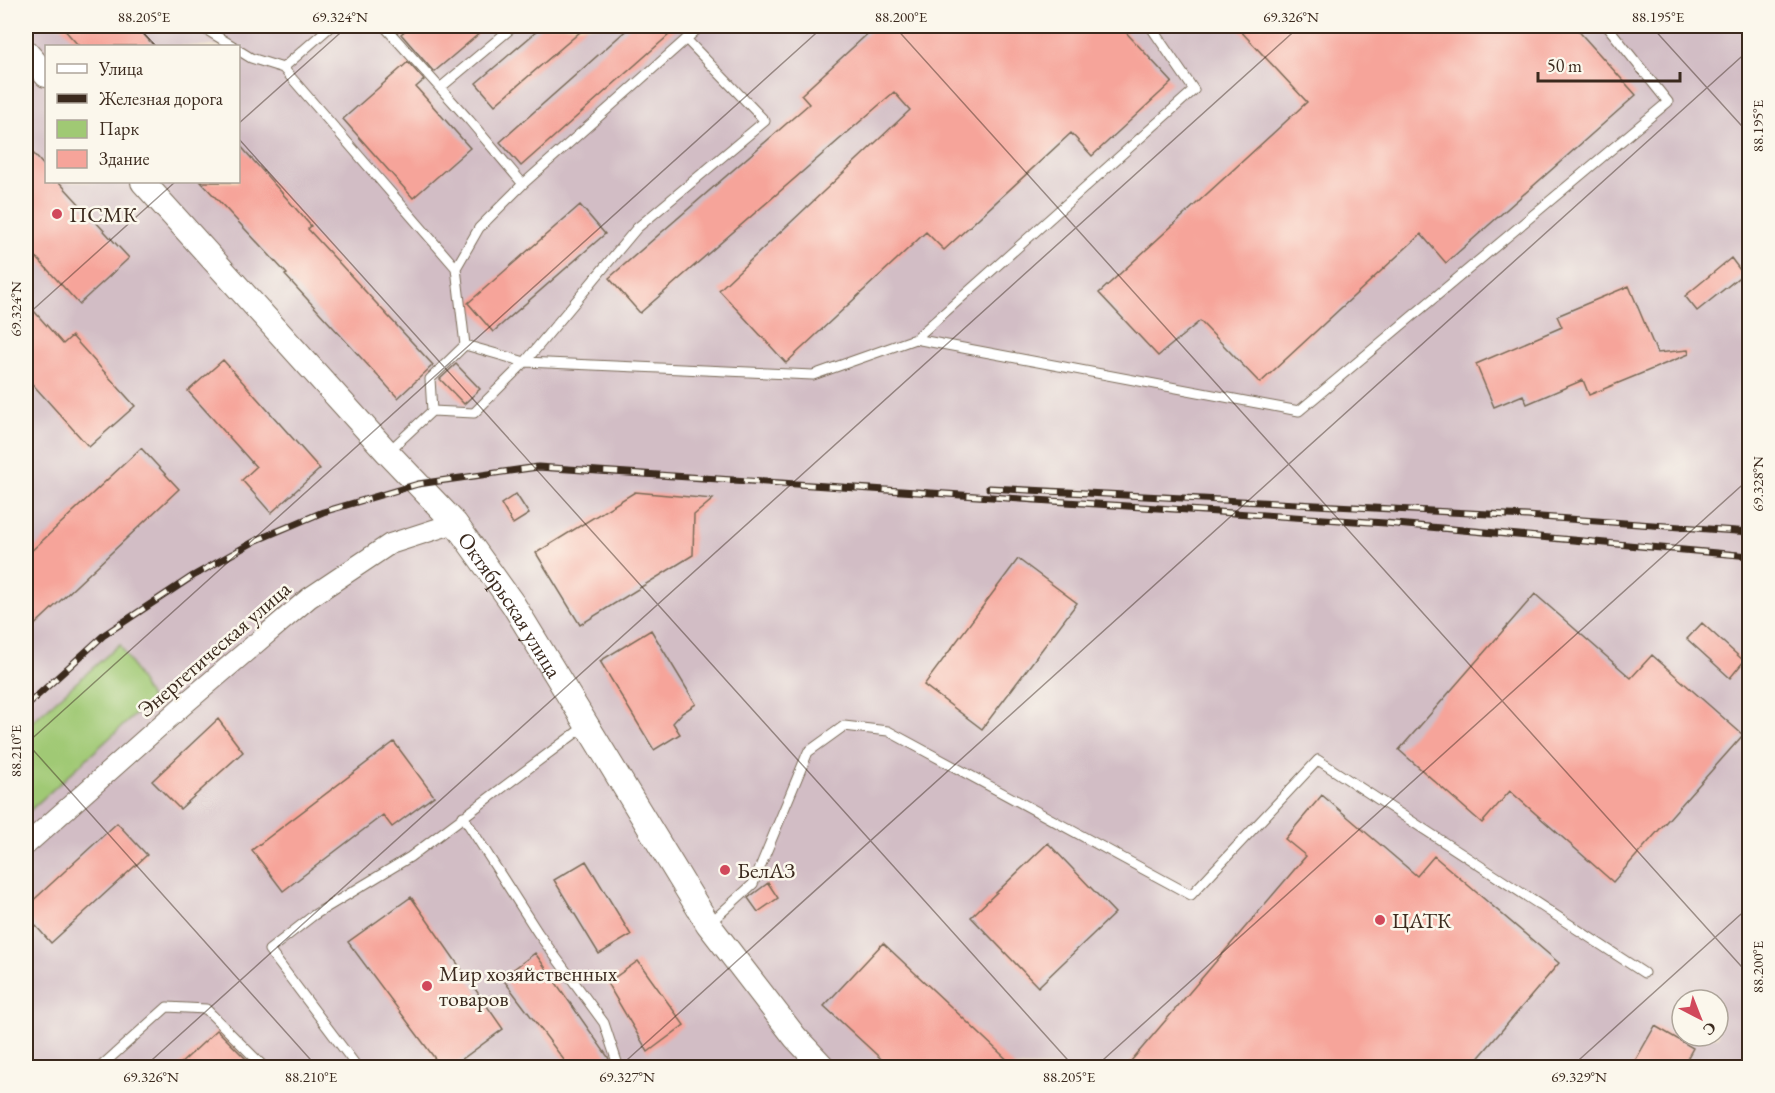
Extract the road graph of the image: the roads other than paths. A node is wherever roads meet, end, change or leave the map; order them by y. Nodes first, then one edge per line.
1 (200, 26) edge
2 (331, 26) edge
3 (514, 26) edge
4 (701, 26) edge
5 (1150, 26) edge
6 (1606, 26) edge
7 (389, 27) edge
8 (686, 39) junction
9 (231, 45) edge
10 (240, 51) edge
11 (26, 52) edge
12 (283, 68) junction
13 (45, 74) edge
14 (440, 88) junction
15 (144, 183) edge
16 (523, 184) junction
17 (456, 268) junction
18 (915, 339) junction
19 (465, 345) junction
20 (525, 362) junction
21 (432, 411) junction
22 (387, 452) junction
23 (455, 523) junction
24 (587, 724) junction
25 (463, 816) junction
26 (26, 845) edge
27 (708, 924) junction
28 (1644, 973) dead end
29 (99, 1068) edge
30 (265, 1068) edge
31 (358, 1068) edge
32 (619, 1068) edge
33 (824, 1068) edge

1 - 9 lane
2 - 12 lane
3 - 14 lane
4 - 8 lane
5 - 18 lane
6 - 18 lane
7 - 14 lane
8 - 16 lane
8 - 20 lane
10 - 12 lane
11 - 13 street
12 - 17 lane
14 - 16 lane
15 - 22 street, Октябрьская улица
16 - 17 lane
17 - 19 lane
18 - 20 lane
19 - 20 lane
19 - 21 lane
20 - 21 lane
21 - 22 lane
22 - 23 street, Октябрьская улица
23 - 24 street, Октябрьская улица
23 - 26 street, Энергетическая улица
24 - 25 lane
24 - 27 street, Октябрьская улица
25 - 31 lane
25 - 32 lane
27 - 28 lane
27 - 33 street, Октябрьская улица
29 - 30 lane

